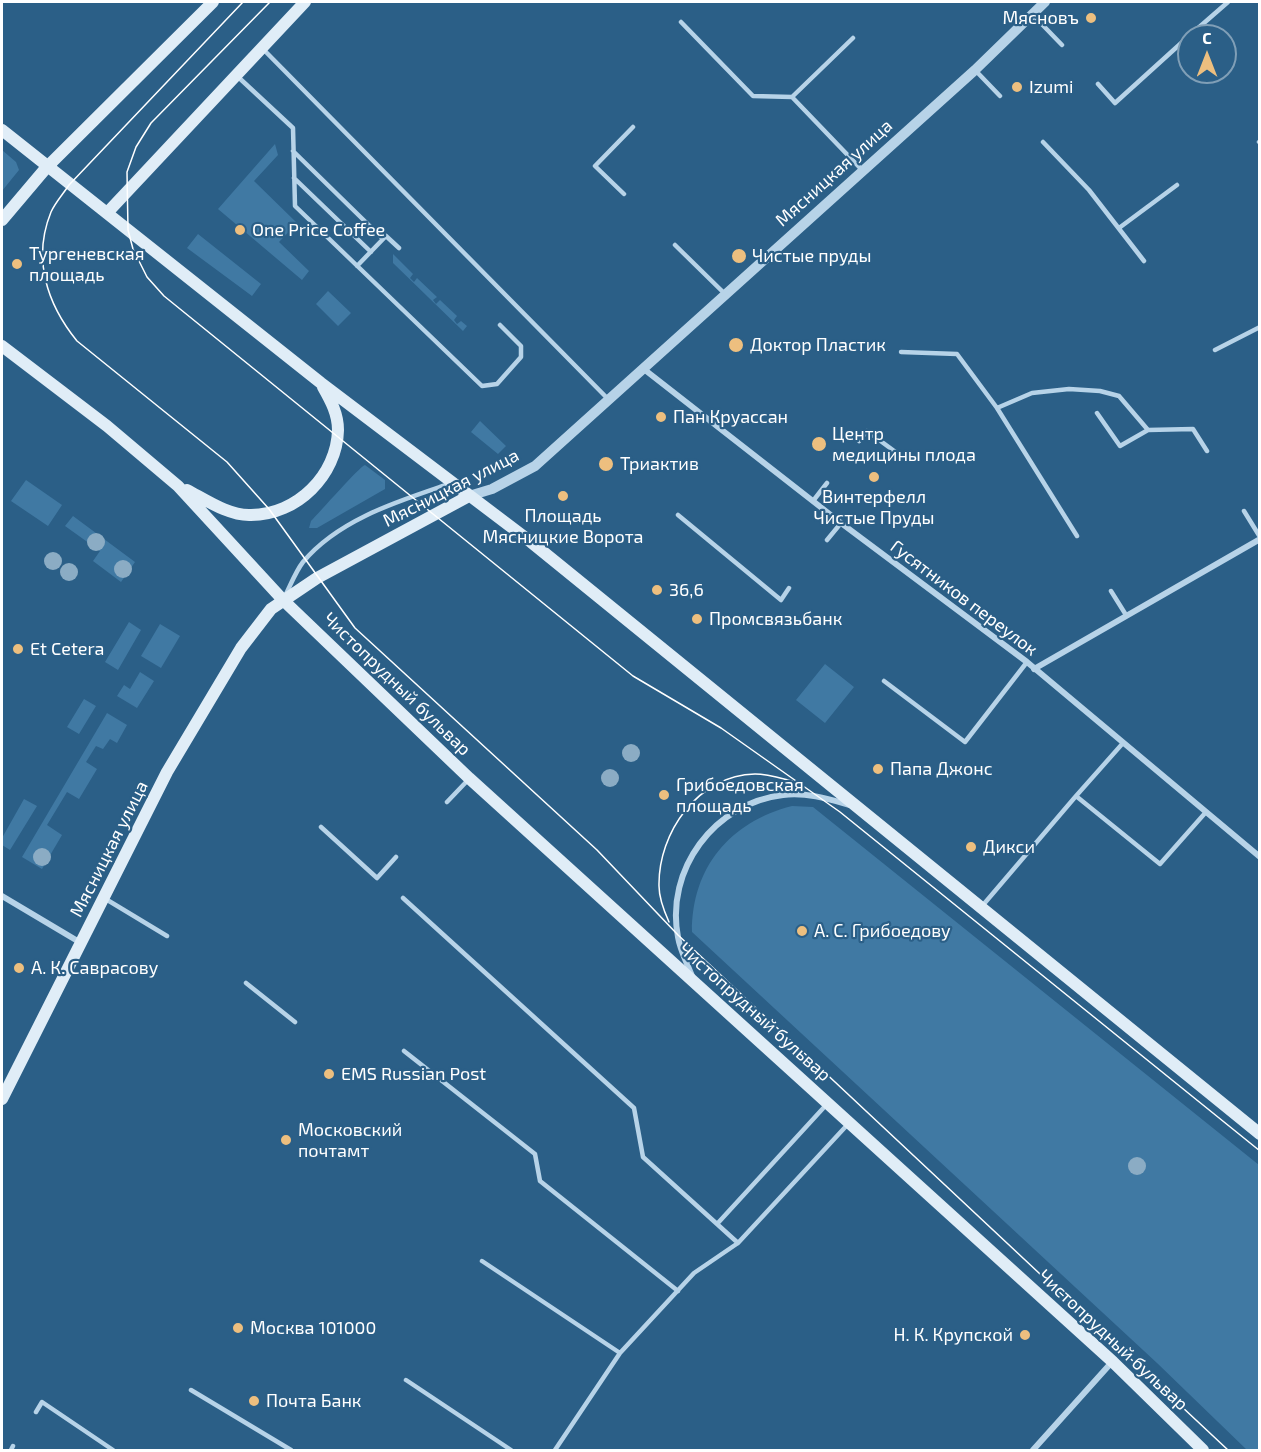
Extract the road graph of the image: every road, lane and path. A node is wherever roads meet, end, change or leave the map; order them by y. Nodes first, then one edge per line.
1 (213, 2) edge
2 (305, 2) edge
3 (1045, 2) edge
4 (1228, 2) edge
5 (1032, 14) junction
6 (681, 22) dead end
7 (1203, 24) edge
8 (853, 38) dead end
9 (1062, 45) dead end
10 (1177, 47) edge
11 (261, 48) junction
12 (975, 70) junction
13 (236, 75) junction
14 (1098, 84) dead end
15 (1000, 96) dead end
16 (792, 97) junction
17 (633, 127) dead end
18 (2, 130) edge
19 (1043, 142) dead end
20 (293, 151) junction
21 (46, 168) junction
22 (863, 171) junction
23 (294, 178) junction
24 (1177, 185) dead end
25 (624, 194) dead end
26 (107, 213) junction
27 (2, 220) edge
28 (1119, 228) junction
29 (385, 237) junction
30 (675, 244) dead end
31 (399, 248) dead end
32 (370, 252) junction
33 (1144, 261) dead end
34 (357, 266) junction
35 (726, 295) junction
36 (500, 325) dead end
37 (1260, 327) edge
38 (2, 346) edge
39 (1215, 350) dead end
40 (901, 352) dead end
41 (645, 370) junction
42 (321, 383) junction
43 (609, 400) junction
44 (998, 408) junction
45 (1097, 413) dead end
46 (1148, 430) junction
47 (859, 441) dead end
48 (1208, 451) dead end
49 (905, 459) dead end
50 (452, 483) junction
51 (827, 483) dead end
52 (178, 486) junction
53 (469, 496) junction
54 (813, 501) junction
55 (1244, 511) dead end
56 (678, 515) dead end
57 (841, 523) junction
58 (1077, 536) dead end
59 (1260, 538) edge
60 (827, 540) dead end
61 (789, 588) dead end
62 (1111, 591) dead end
63 (283, 600) junction
64 (1126, 615) junction
65 (1027, 662) junction
66 (1034, 669) junction
67 (884, 681) dead end
68 (1123, 743) junction
69 (469, 778) junction
70 (1076, 796) junction
71 (447, 802) dead end
72 (860, 807) junction
73 (1206, 813) junction
74 (321, 827) dead end
75 (396, 857) dead end
76 (1260, 858) edge
77 (2, 896) edge
78 (104, 898) junction
79 (403, 898) dead end
80 (981, 907) junction
81 (167, 936) dead end
82 (82, 944) junction
83 (694, 982) junction
84 (246, 983) dead end
85 (295, 1022) dead end
86 (404, 1051) dead end
87 (2, 1099) edge
88 (828, 1103) junction
89 (849, 1122) junction
90 (1260, 1134) edge
91 (717, 1224) junction
92 (738, 1243) junction
93 (482, 1261) dead end
94 (678, 1291) junction
95 (620, 1353) junction
96 (1113, 1362) junction
97 (406, 1380) dead end
98 (191, 1390) dead end
99 (36, 1412) dead end
100 (113, 1450) edge
101 (291, 1450) edge
102 (511, 1450) edge
103 (555, 1450) edge
104 (1034, 1450) edge
105 (1203, 1450) edge

1 - 21 main road
2 - 11 main road
3 - 5 street, Мясницкая улица
4 - 7 lane
5 - 9 lane
5 - 12 street, Мясницкая улица
6 - 16 lane
8 - 16 lane
10 - 14 lane
11 - 13 main road
11 - 43 lane
12 - 15 lane
12 - 22 street, Мясницкая улица
13 - 20 lane
13 - 26 main road
16 - 22 lane
17 - 25 lane
18 - 21 main road
19 - 28 lane
20 - 23 lane
20 - 29 lane
21 - 26 main road
21 - 27 main road
22 - 35 street, Мясницкая улица
23 - 32 lane
23 - 34 lane
24 - 28 lane
26 - 42 main road
28 - 33 lane
29 - 31 lane
29 - 32 lane
30 - 35 lane
32 - 34 lane
34 - 36 lane
35 - 41 street, Мясницкая улица
37 - 39 lane
38 - 52 main road
40 - 44 lane
41 - 43 street, Мясницкая улица
41 - 54 street, Гусятников переулок
42 - 50 main road
42 - 52 main road
43 - 53 street, Мясницкая улица
44 - 46 lane
44 - 58 lane
45 - 46 lane
46 - 48 lane
47 - 49 lane
50 - 53 main road
50 - 63 lane
51 - 54 lane
52 - 63 main road, Чистопрудный бульвар
53 - 63 main road, Мясницкая улица
53 - 72 main road
54 - 57 street, Гусятников переулок
55 - 59 lane
56 - 61 lane
57 - 60 lane
57 - 65 street, Гусятников переулок
59 - 64 street
62 - 64 lane
63 - 69 main road, Чистопрудный бульвар
63 - 78 main road, Мясницкая улица
64 - 66 street
65 - 66 street, Гусятников переулок
65 - 67 lane
66 - 68 street, Гусятников переулок
68 - 70 lane
68 - 73 street, Гусятников переулок
69 - 71 lane
69 - 83 main road, Чистопрудный бульвар
70 - 73 lane
70 - 80 lane
72 - 80 main road
72 - 83 street
73 - 76 street, Гусятников переулок
74 - 75 lane
77 - 82 street
78 - 81 lane
78 - 82 main road, Мясницкая улица
79 - 91 lane
80 - 90 main road
82 - 87 main road, Мясницкая улица
83 - 88 main road, Чистопрудный бульвар
84 - 85 lane
86 - 94 lane
88 - 89 main road, Чистопрудный бульвар
88 - 91 lane
89 - 92 lane
89 - 96 main road, Чистопрудный бульвар
91 - 92 lane
92 - 94 lane
93 - 95 lane
94 - 95 lane
95 - 103 lane
96 - 104 street
96 - 105 main road, Чистопрудный бульвар
97 - 102 lane
98 - 101 lane
99 - 100 lane

